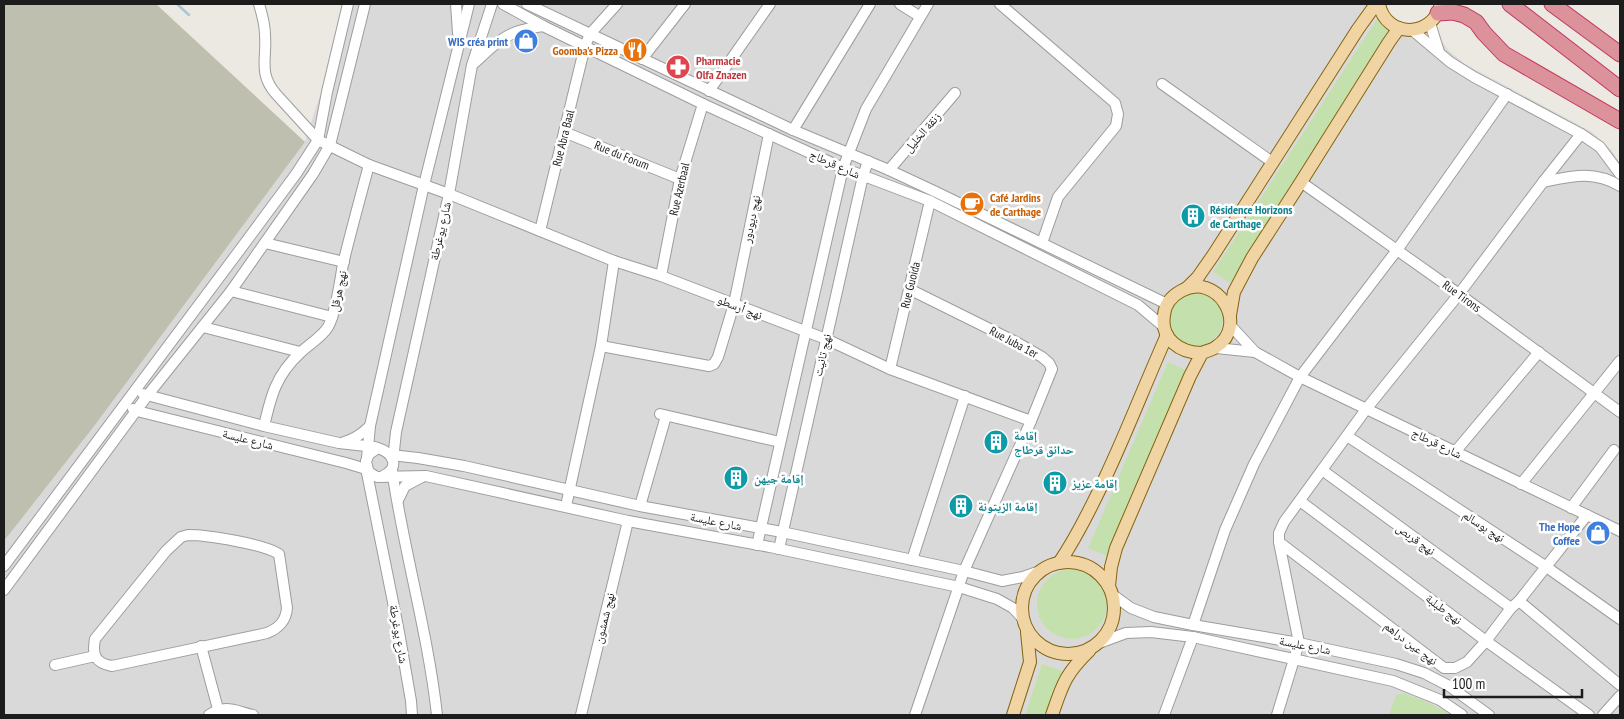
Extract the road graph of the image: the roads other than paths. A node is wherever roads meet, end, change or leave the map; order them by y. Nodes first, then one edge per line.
1 (259, 4) edge
2 (348, 4) edge
3 (365, 4) edge
4 (456, 4) edge
5 (469, 4) edge
6 (492, 4) edge
7 (503, 4) edge
8 (527, 4) edge
9 (617, 4) edge
10 (684, 4) edge
11 (770, 4) edge
12 (870, 4) edge
13 (900, 4) edge
14 (928, 4) edge
15 (1000, 4) edge
16 (1378, 4) edge
17 (1510, 4) edge
18 (1552, 4) edge
19 (1436, 13) edge
20 (919, 16) junction
21 (543, 26) junction
22 (1405, 29) junction
23 (590, 34) junction
24 (586, 46) junction
25 (459, 48) junction
26 (1439, 53) junction
27 (1620, 54) edge
28 (642, 59) junction
29 (472, 65) junction
30 (1590, 67) junction
31 (1162, 84) dead end
32 (1620, 89) edge
33 (709, 91) junction
34 (955, 94) dead end
35 (1507, 94) junction
36 (1620, 96) edge
37 (703, 104) junction
38 (1620, 121) edge
39 (793, 130) junction
40 (564, 132) junction
41 (769, 134) junction
42 (1581, 134) junction
43 (318, 140) junction
44 (330, 145) junction
45 (848, 153) junction
46 (868, 161) junction
47 (1272, 162) junction
48 (369, 165) junction
49 (843, 168) junction
50 (889, 170) junction
51 (1620, 174) edge
52 (863, 176) junction
53 (680, 179) junction
54 (1301, 182) junction
55 (1543, 182) junction
56 (424, 185) junction
57 (1620, 186) edge
58 (449, 194) junction
59 (930, 201) junction
60 (540, 231) junction
61 (265, 243) junction
62 (1042, 243) junction
63 (1397, 250) junction
64 (344, 262) junction
65 (614, 262) junction
66 (660, 276) junction
67 (1186, 288) junction
68 (909, 289) junction
69 (231, 291) junction
70 (1459, 294) junction
71 (734, 304) junction
72 (1167, 304) junction
73 (332, 317) junction
74 (1230, 320) junction
75 (204, 327) junction
76 (804, 331) junction
77 (1166, 331) junction
78 (826, 339) junction
79 (601, 346) junction
80 (1216, 348) junction
81 (300, 352) junction
82 (1255, 352) junction
83 (1539, 352) junction
84 (1202, 353) junction
85 (1620, 361) edge
86 (890, 368) junction
87 (1300, 377) junction
88 (134, 392) junction
89 (1595, 393) junction
90 (147, 396) junction
91 (965, 396) junction
92 (125, 405) junction
93 (1367, 408) junction
94 (137, 412) junction
95 (1620, 412) edge
96 (1031, 421) junction
97 (264, 426) junction
98 (370, 426) junction
99 (396, 432) junction
100 (1347, 436) junction
101 (780, 442) junction
102 (339, 443) junction
103 (373, 447) junction
104 (1614, 450) dead end
105 (1455, 452) junction
106 (418, 458) junction
107 (346, 463) junction
108 (391, 465) junction
109 (367, 466) junction
110 (1322, 470) junction
111 (426, 476) junction
112 (1521, 484) junction
113 (370, 487) junction
114 (570, 489) junction
115 (1300, 502) junction
116 (397, 504) junction
117 (566, 506) junction
118 (640, 506) junction
119 (1571, 508) junction
120 (1587, 515) junction
121 (628, 521) junction
122 (760, 529) junction
123 (1620, 531) edge
124 (782, 532) junction
125 (1279, 542) junction
126 (756, 545) junction
127 (779, 549) junction
128 (912, 560) junction
129 (1059, 563) junction
130 (4, 566) edge
131 (1545, 566) junction
132 (964, 571) junction
133 (1040, 571) junction
134 (959, 587) junction
135 (4, 590) edge
136 (1111, 591) junction
137 (1515, 604) junction
138 (1620, 619) edge
139 (1025, 624) junction
140 (1193, 625) junction
141 (1193, 638) junction
142 (1486, 641) junction
143 (1299, 643) junction
144 (201, 646) junction
145 (1095, 646) junction
146 (95, 656) junction
147 (1295, 659) junction
148 (56, 665) dead end
149 (1620, 685) edge
150 (1620, 696) edge
151 (1610, 707) junction
152 (214, 712) edge
153 (1620, 712) edge
154 (254, 715) edge
155 (412, 715) edge
156 (437, 715) edge
157 (581, 715) edge
158 (915, 715) edge
159 (1013, 715) edge
160 (1052, 715) edge
161 (1164, 715) edge
162 (1277, 715) edge
163 (1462, 715) edge
164 (1489, 715) edge
165 (1589, 715) edge
166 (1603, 715) edge

1 - 43 street
2 - 43 street
3 - 44 street
4 - 25 street
5 - 25 street, شارع يوغرطة
6 - 29 street, شارع يوغرطة
7 - 21 street, شارع قرطاج
8 - 23 street, شارع قرطاج
9 - 23 street
10 - 28 street
11 - 33 street
12 - 39 street
13 - 20 street
14 - 20 street
15 - 62 street
16 - 22 main road
16 - 47 main road
17 - 30 highway
18 - 27 highway
19 - 22 main road
19 - 26 street
19 - 38 highway
20 - 45 street
21 - 24 street, شارع قرطاج
21 - 29 street
22 - 26 street
22 - 54 main road
23 - 24 street, Rue Abra Baal
23 - 28 street, شارع قرطاج
24 - 37 street, شارع قرطاج
24 - 40 street, Rue Abra Baal
25 - 56 street, شارع يوغرطة
26 - 35 street
28 - 33 street, شارع قرطاج
29 - 58 street, شارع يوغرطة
30 - 32 highway
30 - 36 highway
31 - 47 street
33 - 39 street, شارع قرطاج
34 - 50 street, زنقة الخليل
35 - 42 street
35 - 63 street
37 - 41 street, شارع قرطاج
37 - 53 street, Rue Azerbaal
39 - 45 street, شارع قرطاج
40 - 53 street, Rue du Forum
40 - 60 street, Rue Abra Baal
41 - 49 street, شارع قرطاج
41 - 71 street, نهج ديودور
42 - 51 street
42 - 55 street
43 - 44 street, نهج أرسطو
43 - 88 street
44 - 48 street, نهج أرسطو
44 - 61 street
45 - 46 street, شارع قرطاج
45 - 49 street
46 - 50 street, شارع قرطاج
46 - 52 street, نهج تانيت
47 - 67 main road
48 - 56 street, نهج أرسطو
48 - 64 street, نهج هرقل
49 - 52 street, شارع قرطاج
49 - 76 street
50 - 62 street, شارع قرطاج
52 - 59 street, شارع قرطاج
52 - 78 street, نهج تانيت
53 - 66 street, Rue Azerbaal
54 - 63 street, Rue Tirons
54 - 74 main road
55 - 57 street
55 - 70 street
56 - 58 street, نهج أرسطو
56 - 98 street, شارع يوغرطة
58 - 60 street, نهج أرسطو
58 - 99 street, شارع يوغرطة
59 - 68 street, Rue Guoida
59 - 77 street, شارع قرطاج
60 - 65 street, نهج أرسطو
61 - 64 street
61 - 69 street
62 - 72 street, شارع قرطاج
63 - 70 street, Rue Tirons
63 - 87 street
64 - 73 street, نهج هرقل
65 - 66 street, نهج أرسطو
65 - 79 street
66 - 71 street, نهج أرسطو
67 - 72 main road
67 - 74 main road
68 - 86 street, Rue Guoida
68 - 96 street, Rue Juba 1er
69 - 73 street
69 - 75 street
70 - 83 street, Rue Tirons
70 - 93 street
71 - 76 street, نهج أرسطو
71 - 79 street, نهج ديودور
72 - 77 main road
73 - 81 street, نهج هرقل
74 - 80 main road
74 - 82 street, شارع قرطاج
75 - 81 street
75 - 90 street
76 - 78 street, نهج أرسطو
76 - 101 street
77 - 84 main road
77 - 129 main road
78 - 86 street, نهج أرسطو
78 - 124 street, نهج تانيت
79 - 114 street
80 - 82 street, شارع قرطاج
80 - 84 main road
81 - 97 street, نهج هرقل
82 - 87 street, شارع قرطاج
83 - 89 street, Rue Tirons
83 - 105 street
84 - 136 main road
85 - 89 street
86 - 91 street, نهج أرسطو
87 - 93 street, شارع قرطاج
87 - 140 street
88 - 90 street, شارع عليسة
88 - 92 street
89 - 95 street, Rue Tirons
89 - 112 street
90 - 94 street
90 - 97 street, شارع عليسة
91 - 96 street, نهج أرسطو
91 - 128 street
92 - 94 street, شارع عليسة
92 - 130 street
93 - 100 street
93 - 105 street, شارع قرطاج
94 - 107 street, شارع عليسة
94 - 135 street
96 - 132 street, Rue Juba 1er
97 - 102 street, شارع عليسة
98 - 102 street
98 - 103 street, شارع يوغرطة
99 - 106 street
99 - 108 street, شارع يوغرطة
100 - 110 street
100 - 131 street, نهج بوسالم
101 - 118 street
101 - 122 street
102 - 103 street, شارع عليسة
103 - 108 street
103 - 109 street, شارع يوغرطة
104 - 119 street
105 - 112 street, شارع قرطاج
106 - 108 street, شارع عليسة
106 - 114 street, شارع عليسة
107 - 109 street, شارع عليسة
107 - 113 street
108 - 109 street, شارع عليسة
108 - 111 street, شارع عليسة
108 - 116 street, شارع يوغرطة
109 - 113 street, شارع يوغرطة
110 - 115 street
110 - 137 street, نهج قربص
111 - 116 street
111 - 117 street, شارع عليسة
112 - 119 street, شارع قرطاج
113 - 155 street, شارع يوغرطة
114 - 117 street
114 - 118 street, شارع عليسة
115 - 125 street
115 - 142 street, نهج طبلبة
116 - 156 street, شارع يوغرطة
117 - 121 street, شارع عليسة
118 - 122 street, شارع عليسة
119 - 120 street, شارع قرطاج
120 - 123 street, شارع قرطاج
120 - 131 street, نهج عين دراهم
121 - 126 street, شارع عليسة
121 - 157 street, نهج شمشون
122 - 124 street, شارع عليسة
122 - 126 street
124 - 127 street, نهج تانيت
124 - 128 street, شارع عليسة
125 - 142 street, نهج عين دراهم
125 - 143 street
126 - 127 street, شارع عليسة
127 - 134 street, شارع عليسة
128 - 132 street, شارع عليسة
129 - 133 main road
129 - 136 main road
131 - 137 street, نهج عين دراهم
131 - 138 street, نهج بوسالم
132 - 133 street, شارع عليسة
132 - 134 street, Rue Juba 1er
133 - 139 main road
134 - 139 street, شارع عليسة
134 - 158 street, Rue Juba 1er
136 - 140 street, شارع عليسة
136 - 145 main road
137 - 142 street, نهج عين دراهم
137 - 149 street, نهج قربص
139 - 145 main road
139 - 159 main road
140 - 143 street, شارع عليسة
141 - 145 street, شارع عليسة
141 - 147 street, شارع عليسة
141 - 161 street
142 - 165 street, نهج طبلبة
143 - 147 street
143 - 164 street, شارع عليسة
144 - 146 street
144 - 146 street
144 - 152 street
145 - 160 main road
146 - 148 street
147 - 162 street
147 - 163 street, شارع عليسة
150 - 151 street
151 - 153 street
151 - 166 street
152 - 154 street

